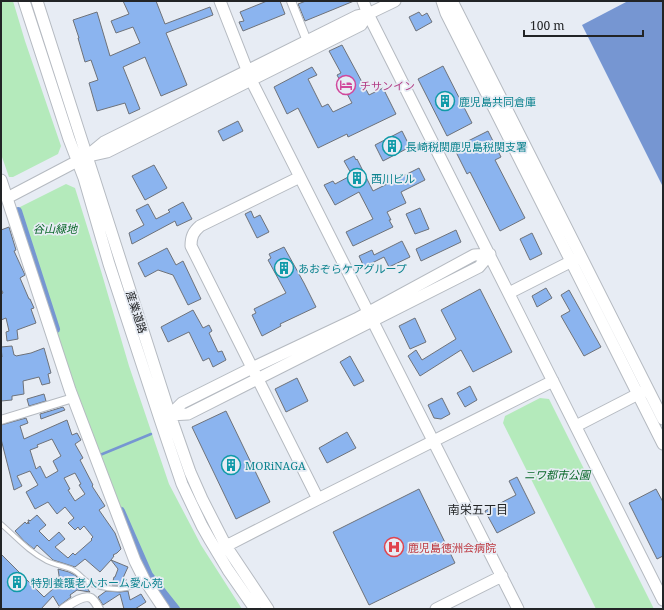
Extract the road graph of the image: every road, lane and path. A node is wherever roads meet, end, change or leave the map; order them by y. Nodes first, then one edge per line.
1 (24, 1) edge
2 (36, 1) edge
3 (220, 1) edge
4 (291, 1) edge
5 (363, 1) edge
6 (395, 1) edge
7 (442, 1) edge
8 (452, 1) edge
9 (368, 14) junction
10 (307, 40) junction
11 (250, 75) junction
12 (82, 159) junction
13 (300, 176) junction
14 (1, 180) edge
15 (7, 198) junction
16 (490, 254) junction
17 (576, 259) junction
18 (509, 293) junction
19 (370, 317) junction
20 (252, 368) junction
21 (258, 379) junction
22 (553, 381) junction
23 (648, 389) junction
24 (638, 394) junction
25 (73, 398) junction
26 (165, 417) junction
27 (663, 419) edge
28 (1, 420) edge
29 (576, 426) junction
30 (433, 441) junction
31 (663, 444) edge
32 (318, 499) junction
33 (1, 524) edge
34 (226, 546) junction
35 (502, 576) junction
36 (144, 579) junction
37 (663, 600) edge
38 (63, 609) edge
39 (99, 609) edge
40 (164, 609) edge
41 (254, 609) edge
42 (268, 609) edge
43 (436, 609) edge
44 (518, 609) edge

1 - 12 street, 産業道路
2 - 12 street, 産業道路
3 - 11 street
4 - 10 street
5 - 9 street
6 - 9 street
7 - 17 street
8 - 17 street
9 - 10 street
9 - 11 street
9 - 16 street
10 - 11 street
11 - 12 street
11 - 13 street
12 - 15 street
12 - 26 street, 産業道路
13 - 19 street
13 - 20 street
14 - 15 street
15 - 25 street
16 - 18 street
16 - 19 street
17 - 18 street
17 - 23 street
17 - 24 street
18 - 22 street
19 - 20 street
19 - 21 street
19 - 30 street
20 - 21 street
20 - 26 street
21 - 26 street
21 - 32 street
22 - 29 street
22 - 30 street
23 - 24 street
23 - 27 street
24 - 29 street
24 - 31 street
25 - 28 street
25 - 36 street
26 - 34 street, 産業道路
26 - 41 street, 産業道路
29 - 37 street
30 - 32 street
30 - 35 street
32 - 34 street
33 - 36 lane
34 - 42 street, 産業道路
35 - 43 street
35 - 44 street
36 - 40 street
38 - 39 street

